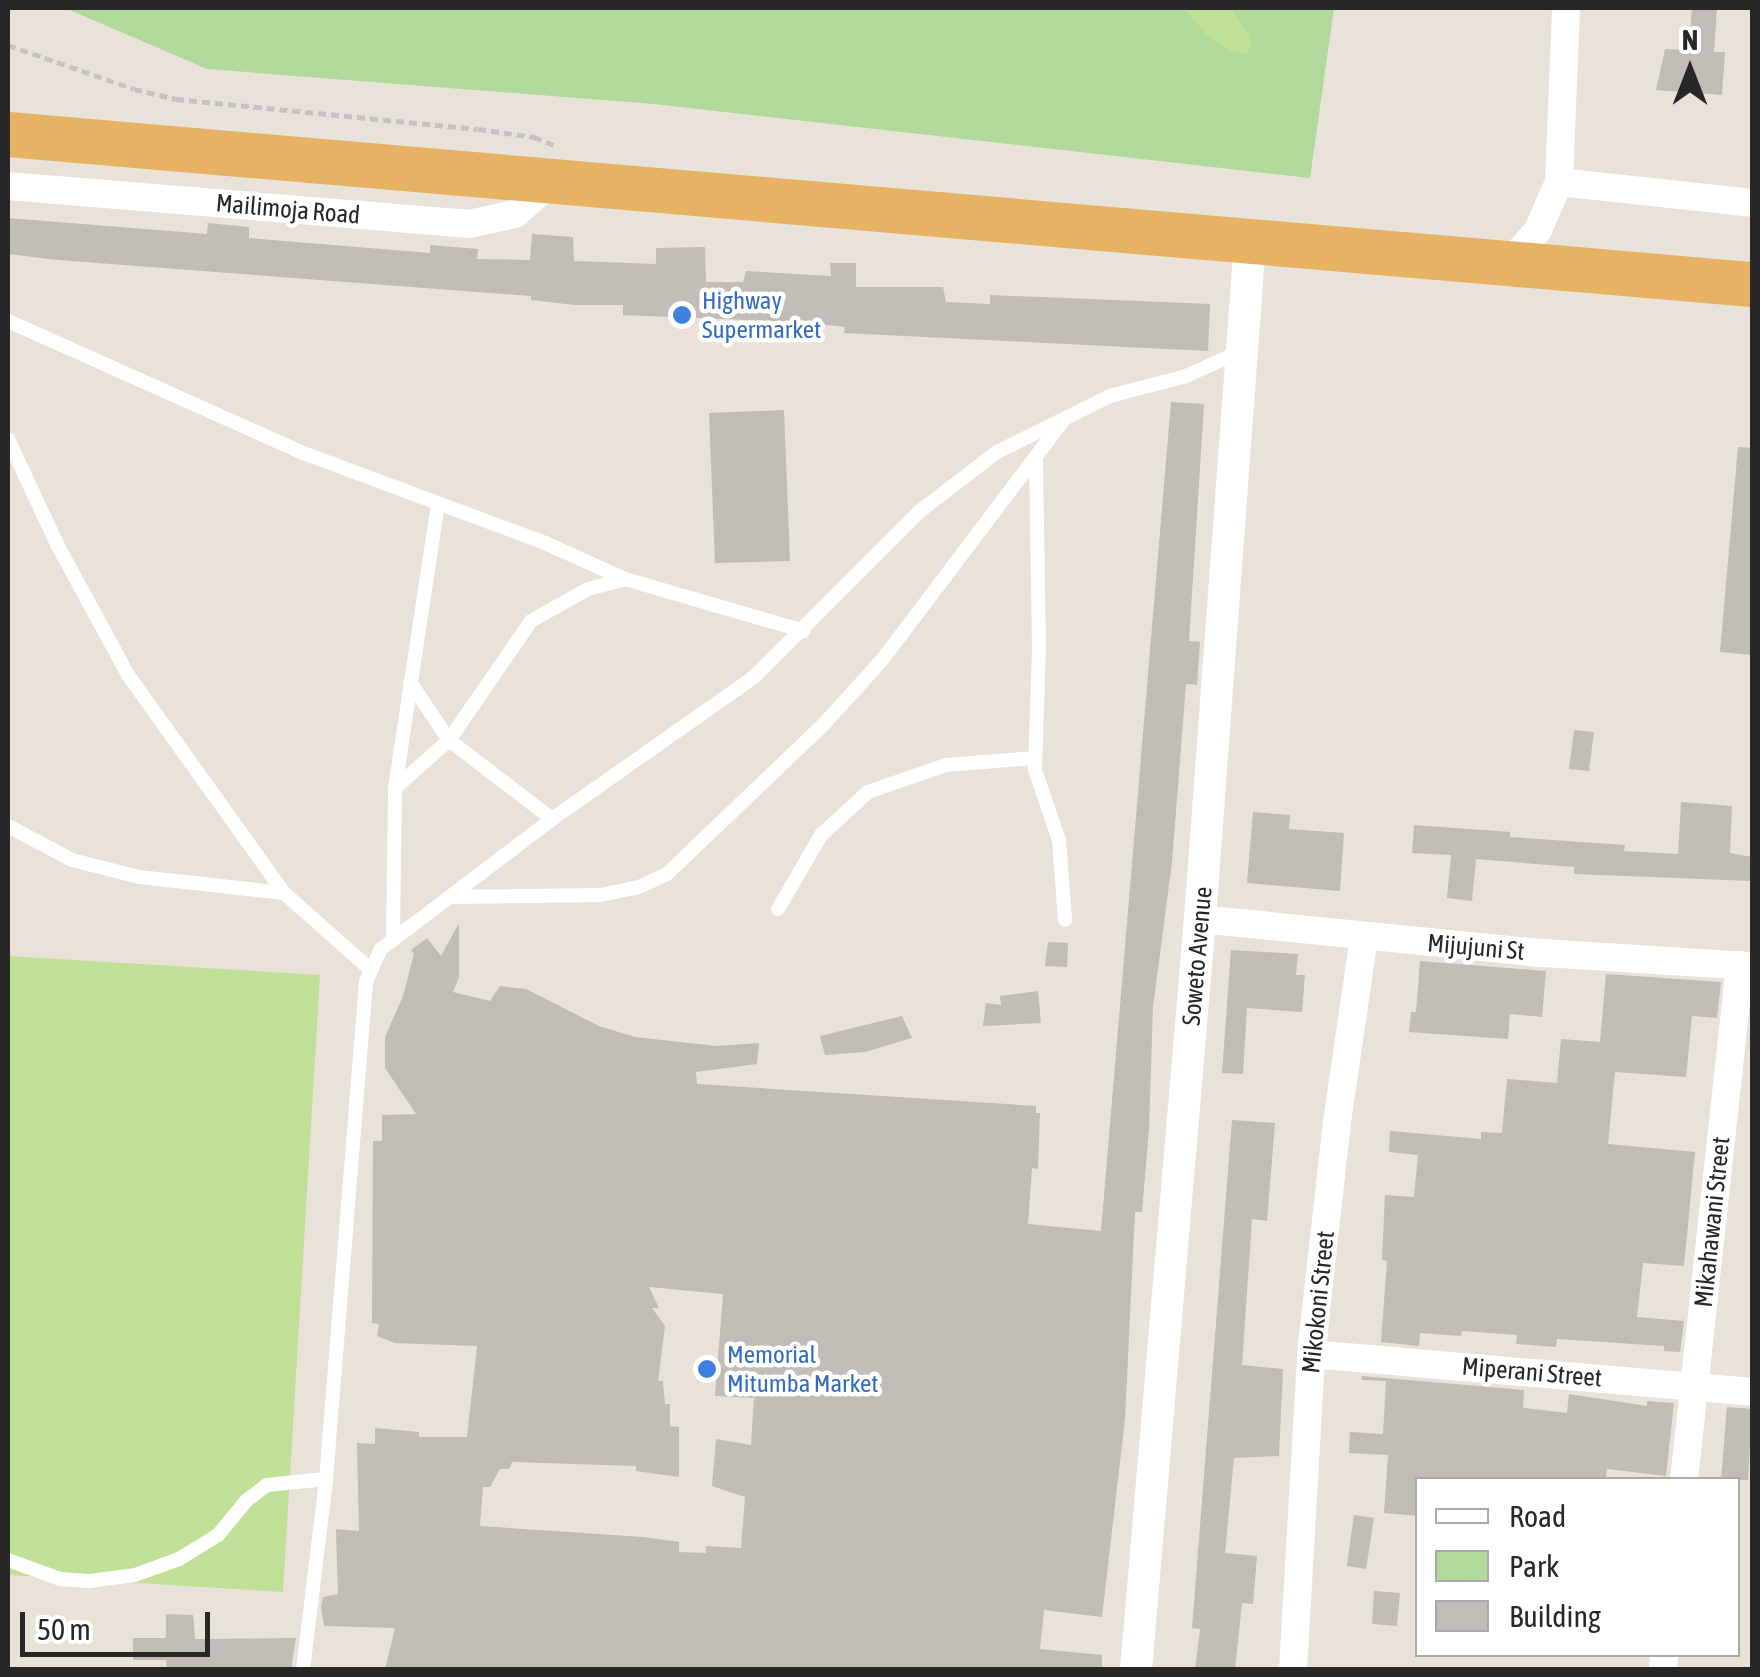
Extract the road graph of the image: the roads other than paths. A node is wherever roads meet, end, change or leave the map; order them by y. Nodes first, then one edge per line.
1 (1566, 8) edge
2 (8, 134) edge
3 (557, 163) junction
4 (1559, 182) junction
5 (8, 186) edge
6 (1752, 203) edge
7 (1250, 242) junction
8 (1509, 263) junction
9 (1752, 284) edge
10 (8, 321) edge
11 (1239, 352) junction
12 (1063, 421) junction
13 (8, 439) edge
14 (1036, 458) junction
15 (438, 505) junction
16 (625, 580) junction
17 (804, 632) junction
18 (410, 682) junction
19 (449, 740) junction
20 (1035, 758) junction
21 (395, 788) junction
22 (552, 819) junction
23 (8, 826) edge
24 (284, 892) junction
25 (451, 897) junction
26 (778, 909) dead end
27 (1200, 919) junction
28 (1064, 920) dead end
29 (1364, 936) junction
30 (394, 937) junction
31 (1746, 966) edge
32 (370, 969) junction
33 (1311, 1354) junction
34 (1695, 1385) junction
35 (1752, 1392) edge
36 (1684, 1477) edge
37 (326, 1479) junction
38 (8, 1560) edge
39 (303, 1670) edge
40 (1136, 1670) edge
41 (1293, 1670) edge

1 - 4 street
2 - 3 highway
3 - 5 street, Mailimoja Road
3 - 7 highway
4 - 6 street
4 - 8 street
7 - 8 highway
7 - 11 street, Soweto Avenue
8 - 9 highway
10 - 15 lane
11 - 12 lane
11 - 27 street, Soweto Avenue
12 - 14 lane
12 - 17 lane
13 - 24 lane
14 - 20 lane
14 - 25 lane
15 - 16 lane
15 - 18 lane
16 - 17 lane
16 - 19 lane
17 - 22 lane
18 - 19 lane
18 - 21 lane
19 - 21 lane
19 - 22 lane
20 - 26 lane
20 - 28 lane
21 - 30 lane
22 - 25 lane
23 - 24 lane
24 - 32 lane
25 - 30 lane
27 - 29 street, Mijujuni St
27 - 40 street, Soweto Avenue
29 - 31 street, Mijujuni St
29 - 33 street, Mikokoni Street
30 - 32 lane
31 - 34 street, Mikahawani Street
32 - 37 lane
33 - 34 street, Miperani Street
33 - 41 street, Mikokoni Street
34 - 35 street, Miperani Street
34 - 36 street, Mikahawani Street
37 - 38 lane
37 - 39 lane

